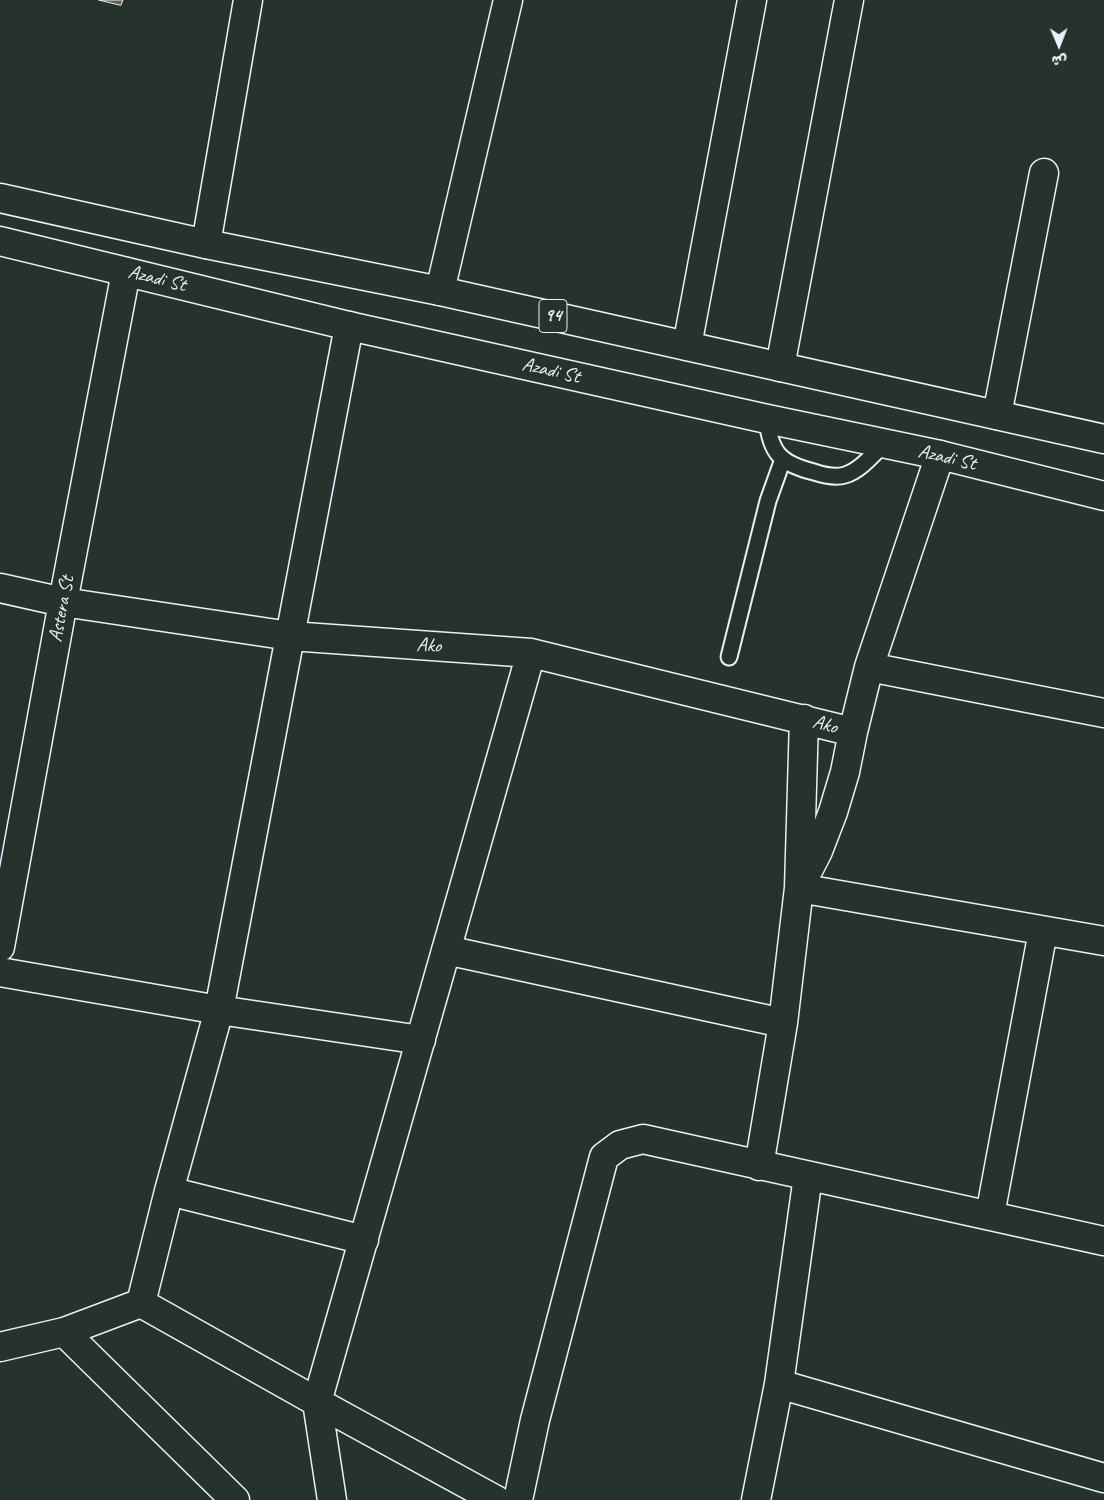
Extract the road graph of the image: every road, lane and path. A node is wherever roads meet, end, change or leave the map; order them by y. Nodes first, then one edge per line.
1 (248, 0) edge
2 (508, 0) edge
3 (752, 0) edge
4 (849, 0) edge
5 (1044, 173) dead end
6 (0, 198) edge
7 (0, 241) edge
8 (206, 244) junction
9 (126, 272) junction
10 (440, 291) junction
11 (349, 326) junction
12 (687, 346) junction
13 (780, 367) junction
14 (996, 415) junction
15 (767, 419) junction
16 (1104, 439) edge
17 (884, 443) junction
18 (940, 456) junction
19 (783, 459) junction
20 (1104, 496) edge
21 (0, 588) edge
22 (63, 602) junction
23 (290, 636) junction
24 (531, 653) junction
25 (729, 657) dead end
26 (869, 667) junction
27 (1104, 712) edge
28 (804, 719) junction
29 (853, 732) junction
30 (799, 888) junction
31 (1043, 931) junction
32 (1104, 941) edge
33 (0, 947) edge
34 (446, 950) junction
35 (0, 972) edge
36 (219, 1010) junction
37 (783, 1023) junction
38 (422, 1040) junction
39 (759, 1166) junction
40 (808, 1176) junction
41 (169, 1191) junction
42 (990, 1216) junction
43 (364, 1240) junction
44 (1104, 1240) edge
45 (141, 1302) junction
46 (64, 1332) junction
47 (0, 1347) edge
48 (779, 1384) junction
49 (317, 1402) junction
50 (1104, 1478) edge
51 (235, 1500) edge
52 (332, 1500) edge
53 (496, 1500) edge
54 (518, 1500) edge
55 (756, 1500) edge

1 - 8 main road
2 - 10 main road
3 - 12 main road
4 - 13 main road
5 - 14 main road
6 - 8 main road, 94
7 - 9 main road, Azadi St
8 - 10 main road, 94
9 - 11 main road, Azadi St
9 - 22 main road, Astera St
10 - 12 main road, 94
11 - 15 main road, Azadi St
11 - 23 main road
12 - 13 main road, 94
13 - 14 main road, 94
14 - 16 main road, 94
15 - 17 main road, Azadi St
15 - 19 lane
17 - 18 main road, Azadi St
17 - 19 lane
18 - 20 main road, Azadi St
18 - 26 main road
19 - 25 lane
21 - 22 main road, Ako
22 - 23 main road, Ako
22 - 33 main road, Astera St
23 - 24 main road, Ako
23 - 36 main road
24 - 28 main road, Ako
24 - 34 main road
26 - 27 main road
26 - 29 main road
28 - 29 main road, Ako
28 - 30 main road
29 - 30 main road
30 - 31 main road
30 - 37 main road
31 - 32 main road
31 - 42 main road
34 - 37 main road
34 - 38 main road
35 - 36 main road
36 - 38 main road
36 - 41 main road
37 - 39 main road
38 - 43 main road
39 - 40 main road
39 - 54 main road
40 - 42 main road
40 - 48 main road
41 - 43 main road
41 - 45 main road
42 - 44 main road
43 - 49 main road
45 - 46 main road
45 - 49 main road
46 - 47 main road
46 - 51 main road
48 - 50 main road
48 - 55 main road
49 - 52 main road
49 - 53 main road

